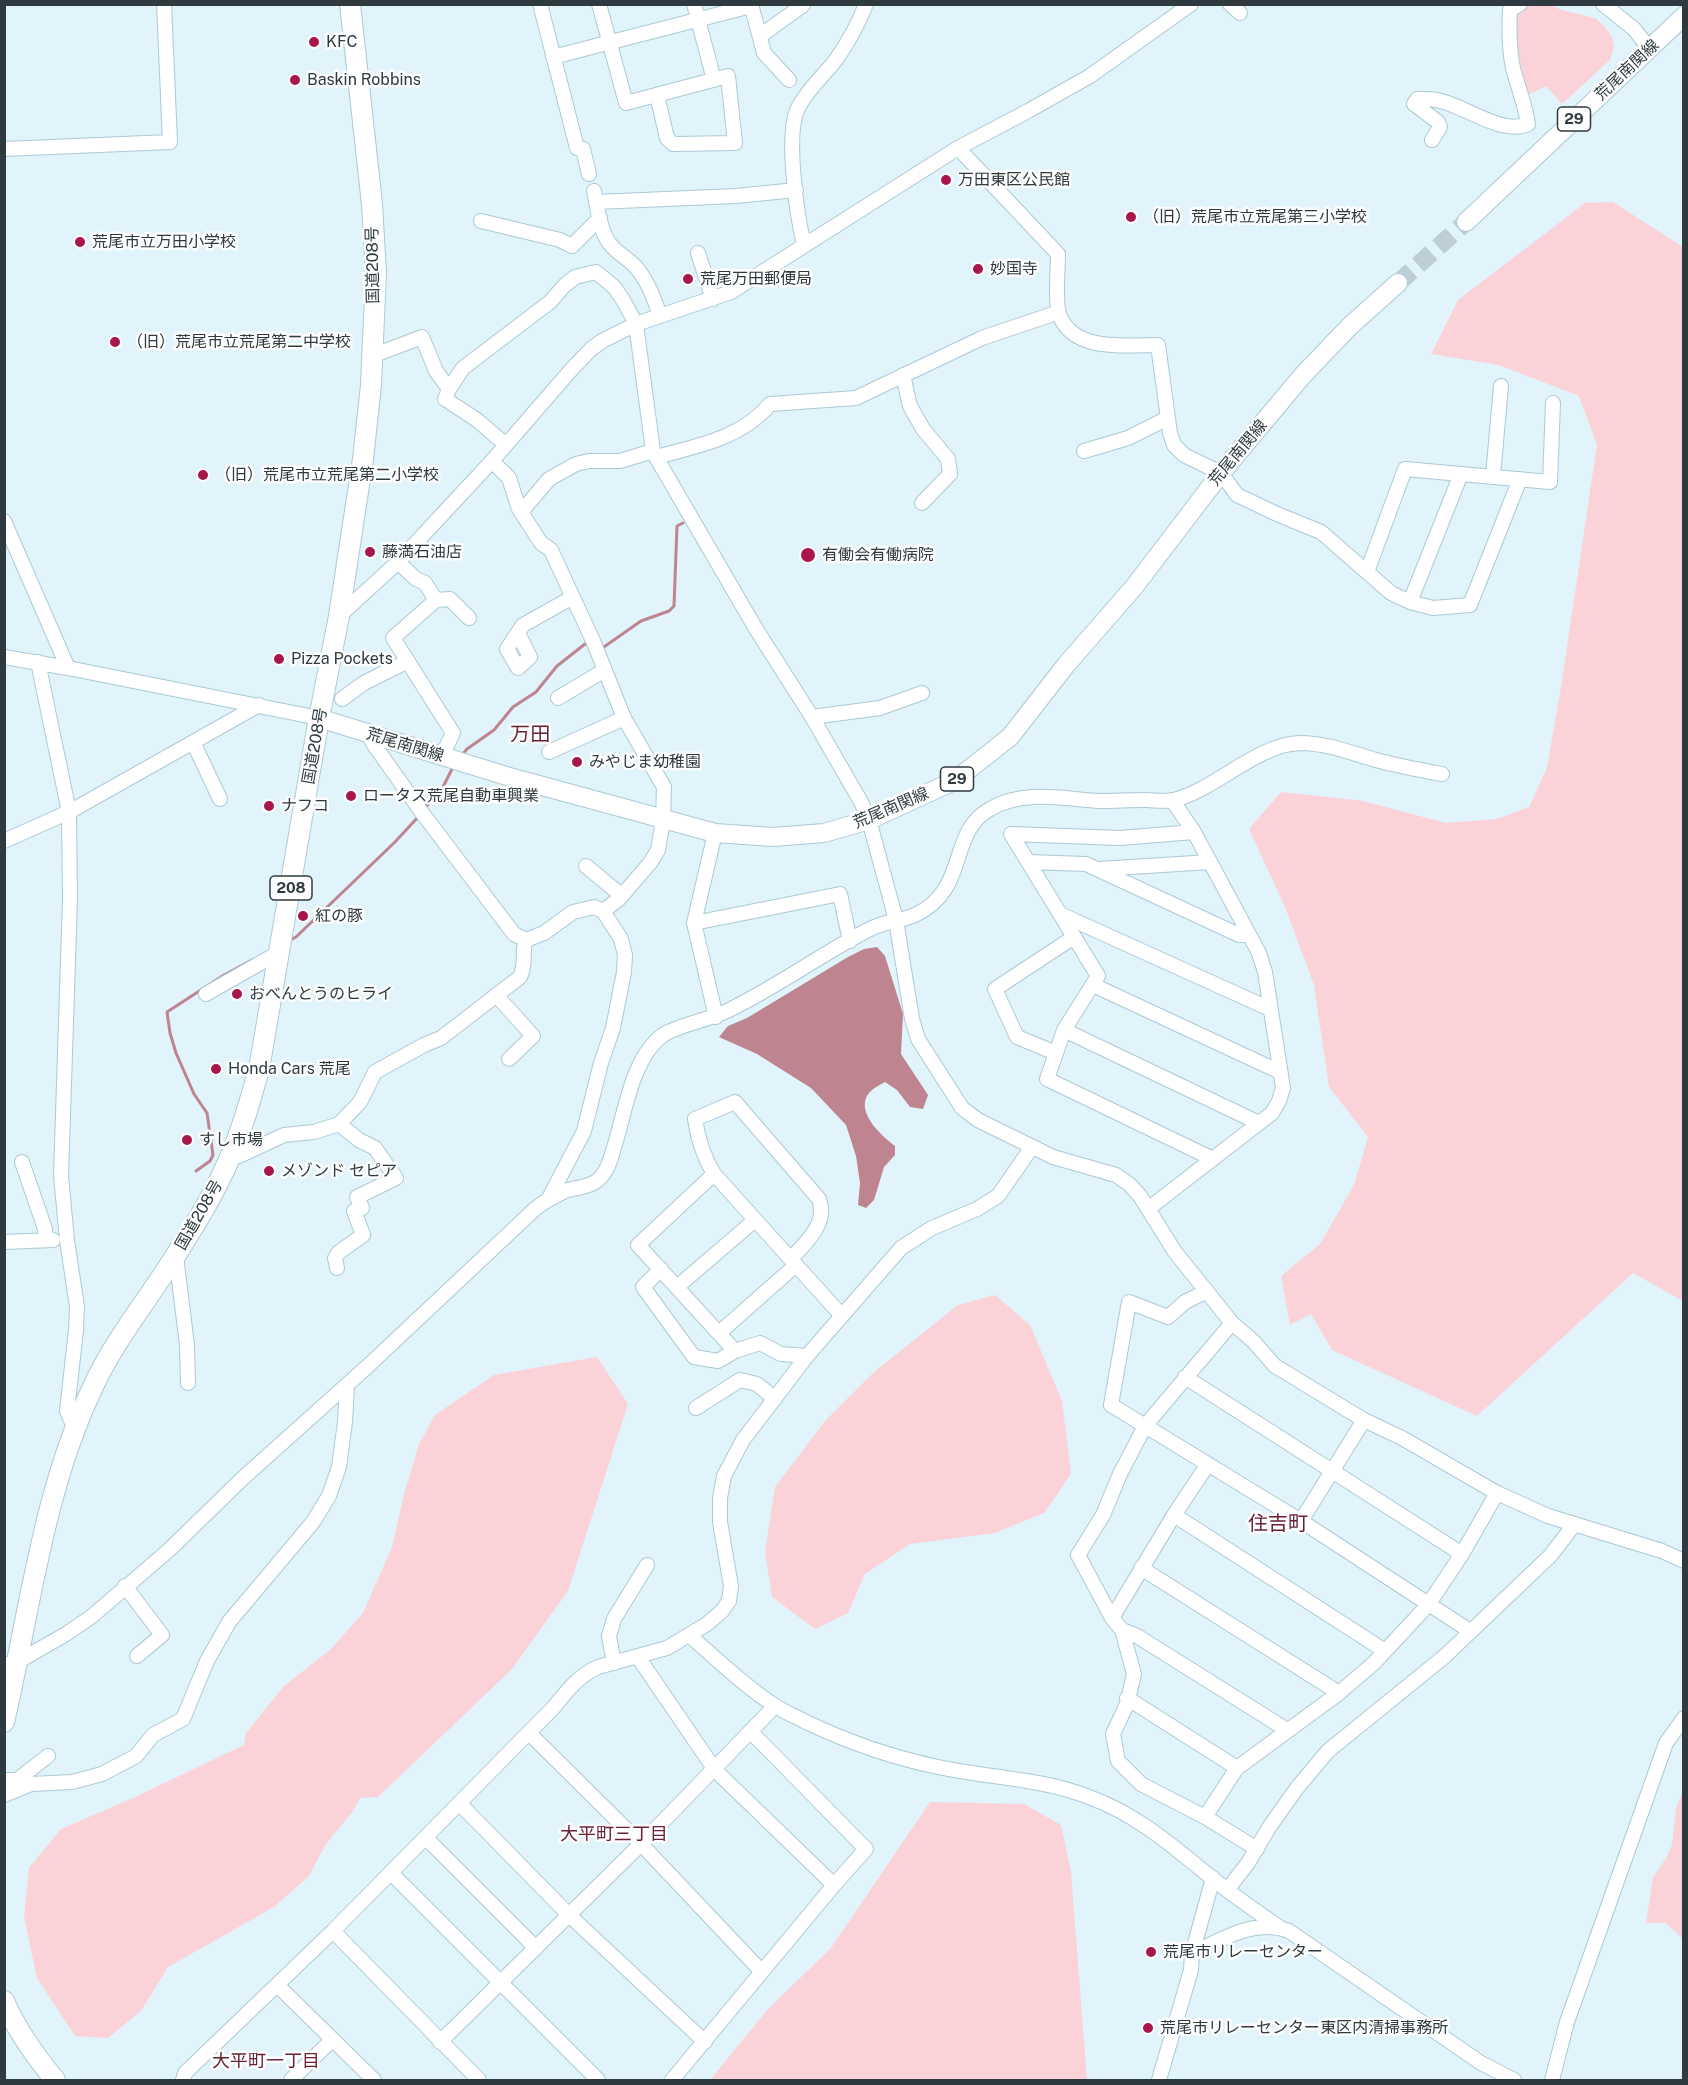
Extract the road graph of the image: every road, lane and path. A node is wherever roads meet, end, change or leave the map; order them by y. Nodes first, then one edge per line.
1 (164, 4) edge
2 (350, 4) edge
3 (540, 4) edge
4 (599, 4) edge
5 (694, 4) edge
6 (866, 4) edge
7 (1191, 4) edge
8 (1520, 4) edge
9 (751, 5) edge
10 (803, 5) edge
11 (1606, 6) edge
12 (1683, 16) edge
13 (698, 20) junction
14 (760, 36) junction
15 (609, 42) junction
16 (1649, 48) junction
17 (554, 57) junction
18 (714, 80) junction
19 (789, 80) dead end
20 (657, 95) junction
21 (1432, 140) dead end
22 (958, 148) junction
23 (4, 149) edge
24 (590, 174) dead end
25 (796, 190) junction
26 (600, 218) junction
27 (481, 221) dead end
28 (1466, 222) tunnel mouth
29 (804, 245) junction
30 (698, 253) dead end
31 (1398, 283) tunnel mouth
32 (712, 299) junction
33 (1059, 312) junction
34 (660, 316) junction
35 (636, 324) junction
36 (372, 356) junction
37 (903, 375) junction
38 (1501, 387) dead end
39 (448, 389) junction
40 (1553, 402) dead end
41 (1168, 418) junction
42 (505, 444) junction
43 (1084, 451) dead end
44 (655, 454) junction
45 (492, 461) junction
46 (1221, 473) junction
47 (1461, 474) junction
48 (1493, 476) junction
49 (1520, 479) junction
50 (922, 503) dead end
51 (521, 512) junction
52 (4, 522) edge
53 (398, 562) junction
54 (1367, 572) junction
55 (573, 597) junction
56 (436, 600) junction
57 (1410, 602) junction
58 (339, 616) junction
59 (469, 618) dead end
60 (518, 633) dead end
61 (4, 657) edge
62 (408, 661) junction
63 (38, 662) junction
64 (68, 668) junction
65 (605, 670) junction
66 (922, 693) dead end
67 (558, 698) dead end
68 (342, 699) dead end
69 (259, 705) junction
70 (812, 717) junction
71 (319, 718) junction
72 (624, 718) junction
73 (375, 736) junction
74 (193, 742) junction
75 (549, 752) dead end
76 (442, 756) junction
77 (1442, 774) dead end
78 (220, 800) dead end
79 (1172, 800) junction
80 (69, 812) junction
81 (663, 820) junction
82 (869, 820) junction
83 (1194, 832) junction
84 (715, 834) junction
85 (4, 841) edge
86 (1028, 862) junction
87 (1210, 862) junction
88 (586, 866) dead end
89 (1097, 869) junction
90 (622, 896) junction
91 (603, 911) junction
92 (1060, 914) junction
93 (896, 920) junction
94 (694, 923) junction
95 (1249, 935) junction
96 (1074, 937) junction
97 (526, 940) junction
98 (850, 941) junction
99 (280, 954) junction
100 (1093, 985) junction
101 (206, 994) dead end
102 (496, 995) junction
103 (1270, 1009) junction
104 (716, 1017) junction
105 (1064, 1030) junction
106 (1056, 1053) junction
107 (509, 1059) dead end
108 (1280, 1072) junction
109 (1260, 1122) junction
110 (339, 1124) junction
111 (1032, 1147) junction
112 (232, 1153) junction
113 (1213, 1159) junction
114 (22, 1162) dead end
115 (714, 1174) junction
116 (548, 1200) junction
117 (1148, 1209) junction
118 (755, 1220) junction
119 (46, 1240) junction
120 (67, 1240) junction
121 (4, 1242) edge
122 (176, 1256) junction
123 (794, 1262) junction
124 (337, 1268) dead end
125 (661, 1269) junction
126 (677, 1287) junction
127 (1207, 1291) junction
128 (842, 1316) junction
129 (1232, 1323) junction
130 (719, 1333) junction
131 (735, 1351) junction
132 (807, 1356) junction
133 (1185, 1377) junction
134 (188, 1383) dead end
135 (347, 1385) junction
136 (775, 1399) junction
137 (696, 1408) dead end
138 (1364, 1420) junction
139 (1145, 1426) junction
140 (74, 1427) junction
141 (1208, 1464) junction
142 (1333, 1471) junction
143 (1497, 1493) junction
144 (1174, 1515) junction
145 (1301, 1521) junction
146 (1574, 1525) junction
147 (1462, 1554) junction
148 (1683, 1561) edge
149 (647, 1565) dead end
150 (1141, 1568) junction
151 (125, 1586) junction
152 (1428, 1605) junction
153 (1112, 1618) junction
154 (1122, 1630) junction
155 (1470, 1631) junction
156 (690, 1636) junction
157 (1385, 1651) junction
158 (137, 1656) dead end
159 (638, 1657) junction
160 (12, 1663) edge
161 (614, 1663) junction
162 (1339, 1693) junction
163 (1127, 1698) junction
164 (775, 1706) junction
165 (1683, 1718) edge
166 (4, 1722) edge
167 (1287, 1730) junction
168 (751, 1732) junction
169 (529, 1733) junction
170 (48, 1756) dead end
171 (1237, 1768) junction
172 (715, 1770) junction
173 (4, 1780) edge
174 (4, 1795) edge
175 (460, 1804) junction
176 (1205, 1818) junction
177 (426, 1838) junction
178 (641, 1844) junction
179 (1257, 1849) junction
180 (392, 1873) junction
181 (1213, 1878) junction
182 (834, 1885) junction
183 (1227, 1890) junction
184 (569, 1915) junction
185 (1279, 1927) junction
186 (333, 1931) junction
187 (536, 1948) junction
188 (1192, 1954) junction
189 (762, 1972) junction
190 (501, 1984) junction
191 (277, 1985) junction
192 (4, 2001) edge
193 (332, 2040) junction
194 (705, 2042) junction
195 (440, 2043) junction
196 (55, 2080) edge
197 (183, 2080) edge
198 (291, 2080) edge
199 (374, 2080) edge
200 (479, 2080) edge
201 (598, 2080) edge
202 (672, 2080) edge
203 (1159, 2080) edge
204 (1514, 2080) edge
205 (1552, 2080) edge

1 - 23 street
2 - 36 highway, 国道208号 / 208
3 - 17 street
4 - 15 street
5 - 13 street
6 - 25 street
7 - 22 street
8 - 21 street
9 - 13 street
9 - 14 street
10 - 14 street
11 - 16 street
12 - 16 main road, 荒尾南関線 / 29
13 - 15 street
13 - 18 street
14 - 19 street
15 - 17 street
15 - 20 street
16 - 28 main road, 荒尾南関線 / 29
17 - 24 street
18 - 20 street
18 - 20 street
22 - 29 street
22 - 33 street
25 - 26 street
25 - 29 street
26 - 27 street
26 - 34 street
29 - 32 street
30 - 32 street
31 - 46 main road, 荒尾南関線 / 29
32 - 34 street
33 - 37 street
33 - 41 street
34 - 35 street
35 - 39 street
35 - 42 street
35 - 44 street
36 - 39 street
36 - 58 highway, 国道208号 / 208
37 - 44 street
37 - 50 street
38 - 48 street
39 - 42 street
40 - 49 street
41 - 43 street
41 - 46 street
42 - 45 street
44 - 51 street
44 - 70 street
45 - 51 street
45 - 53 street
46 - 54 street
46 - 82 main road, 荒尾南関線 / 29
47 - 48 street
47 - 54 street
47 - 57 street
48 - 49 street
49 - 57 street
51 - 55 street
52 - 64 street
53 - 56 street
53 - 58 street
54 - 57 street
55 - 60 street
55 - 65 street
56 - 59 street
56 - 62 street
58 - 71 highway, 国道208号 / 208
61 - 63 street
62 - 68 street
62 - 76 street
63 - 64 street
63 - 80 street
64 - 69 street
65 - 67 street
65 - 72 street
66 - 70 street
69 - 71 street
69 - 74 street
70 - 82 street
71 - 73 main road, 荒尾南関線 / 29
71 - 99 highway, 国道208号 / 208
72 - 75 street
72 - 81 street
73 - 76 main road, 荒尾南関線 / 29
73 - 97 street
74 - 78 street
74 - 80 street
76 - 81 main road, 荒尾南関線 / 29
77 - 79 street
79 - 83 street
79 - 93 street
80 - 85 street
80 - 120 street
81 - 84 main road, 荒尾南関線 / 29
81 - 90 street
82 - 84 main road, 荒尾南関線 / 29
82 - 93 street
83 - 86 street
83 - 87 street
84 - 94 street
86 - 89 street
86 - 92 street
87 - 89 street
87 - 95 street
88 - 90 street
89 - 95 street
90 - 91 street
91 - 97 street
91 - 116 street
92 - 96 street
92 - 103 street
93 - 98 street
93 - 111 street
94 - 98 street
94 - 104 street
95 - 103 street
96 - 100 street
96 - 106 street
97 - 102 street
98 - 104 street
99 - 101 street
99 - 112 highway, 国道208号 / 208
100 - 105 street
100 - 108 street
102 - 107 street
102 - 110 street
103 - 108 street
104 - 116 street
105 - 106 street
105 - 109 street
106 - 113 street
108 - 109 street
109 - 113 street
110 - 112 street
110 - 124 street
111 - 117 street
111 - 128 street
112 - 122 highway, 国道208号 / 208
113 - 117 street
114 - 119 street
115 - 118 street
115 - 123 street
115 - 125 street
116 - 135 street
117 - 127 street
118 - 123 street
118 - 126 street
119 - 120 street
119 - 121 street
120 - 140 street
122 - 134 street
122 - 140 highway, 国道208号 / 208
123 - 128 street
123 - 130 street
125 - 126 street
125 - 131 street
126 - 130 street
127 - 129 street
127 - 139 street
128 - 132 street
129 - 133 street
129 - 138 street
130 - 131 street
131 - 132 street
132 - 136 street
133 - 139 street
133 - 142 street
135 - 151 street
135 - 174 street
136 - 137 street
136 - 156 street
138 - 142 street
138 - 143 street
139 - 141 street
139 - 153 street
140 - 160 highway, 国道208号 / 208
141 - 144 street
141 - 145 street
142 - 145 street
142 - 147 street
143 - 146 street
143 - 147 street
144 - 150 street
144 - 157 street
145 - 152 street
146 - 148 street
146 - 155 street
147 - 152 street
149 - 161 street
150 - 153 street
150 - 162 street
151 - 158 street
151 - 160 street
152 - 155 street
152 - 157 street
153 - 154 street
154 - 163 street
154 - 167 street
155 - 179 street
156 - 159 street
156 - 164 street
157 - 162 street
159 - 161 street
159 - 172 street
160 - 166 highway, 国道208号 / 208
161 - 169 street
162 - 167 street
163 - 171 street
163 - 176 street
164 - 168 street
164 - 181 street
165 - 205 street
167 - 171 street
168 - 172 street
168 - 182 street
169 - 175 street
169 - 178 street
170 - 173 street
171 - 176 street
172 - 178 street
172 - 182 street
175 - 177 street
175 - 184 street
176 - 179 street
177 - 180 street
177 - 187 street
178 - 184 street
178 - 189 street
179 - 183 street
180 - 186 street
180 - 190 street
181 - 183 street
181 - 188 street
182 - 189 street
183 - 185 street
184 - 187 street
184 - 194 street
185 - 188 street
185 - 204 street
186 - 191 street
186 - 195 street
187 - 190 street
188 - 203 street
189 - 194 street
190 - 195 street
190 - 201 street
191 - 193 street
191 - 197 street
192 - 196 highway
193 - 198 street
193 - 199 street
194 - 202 street
195 - 200 street

